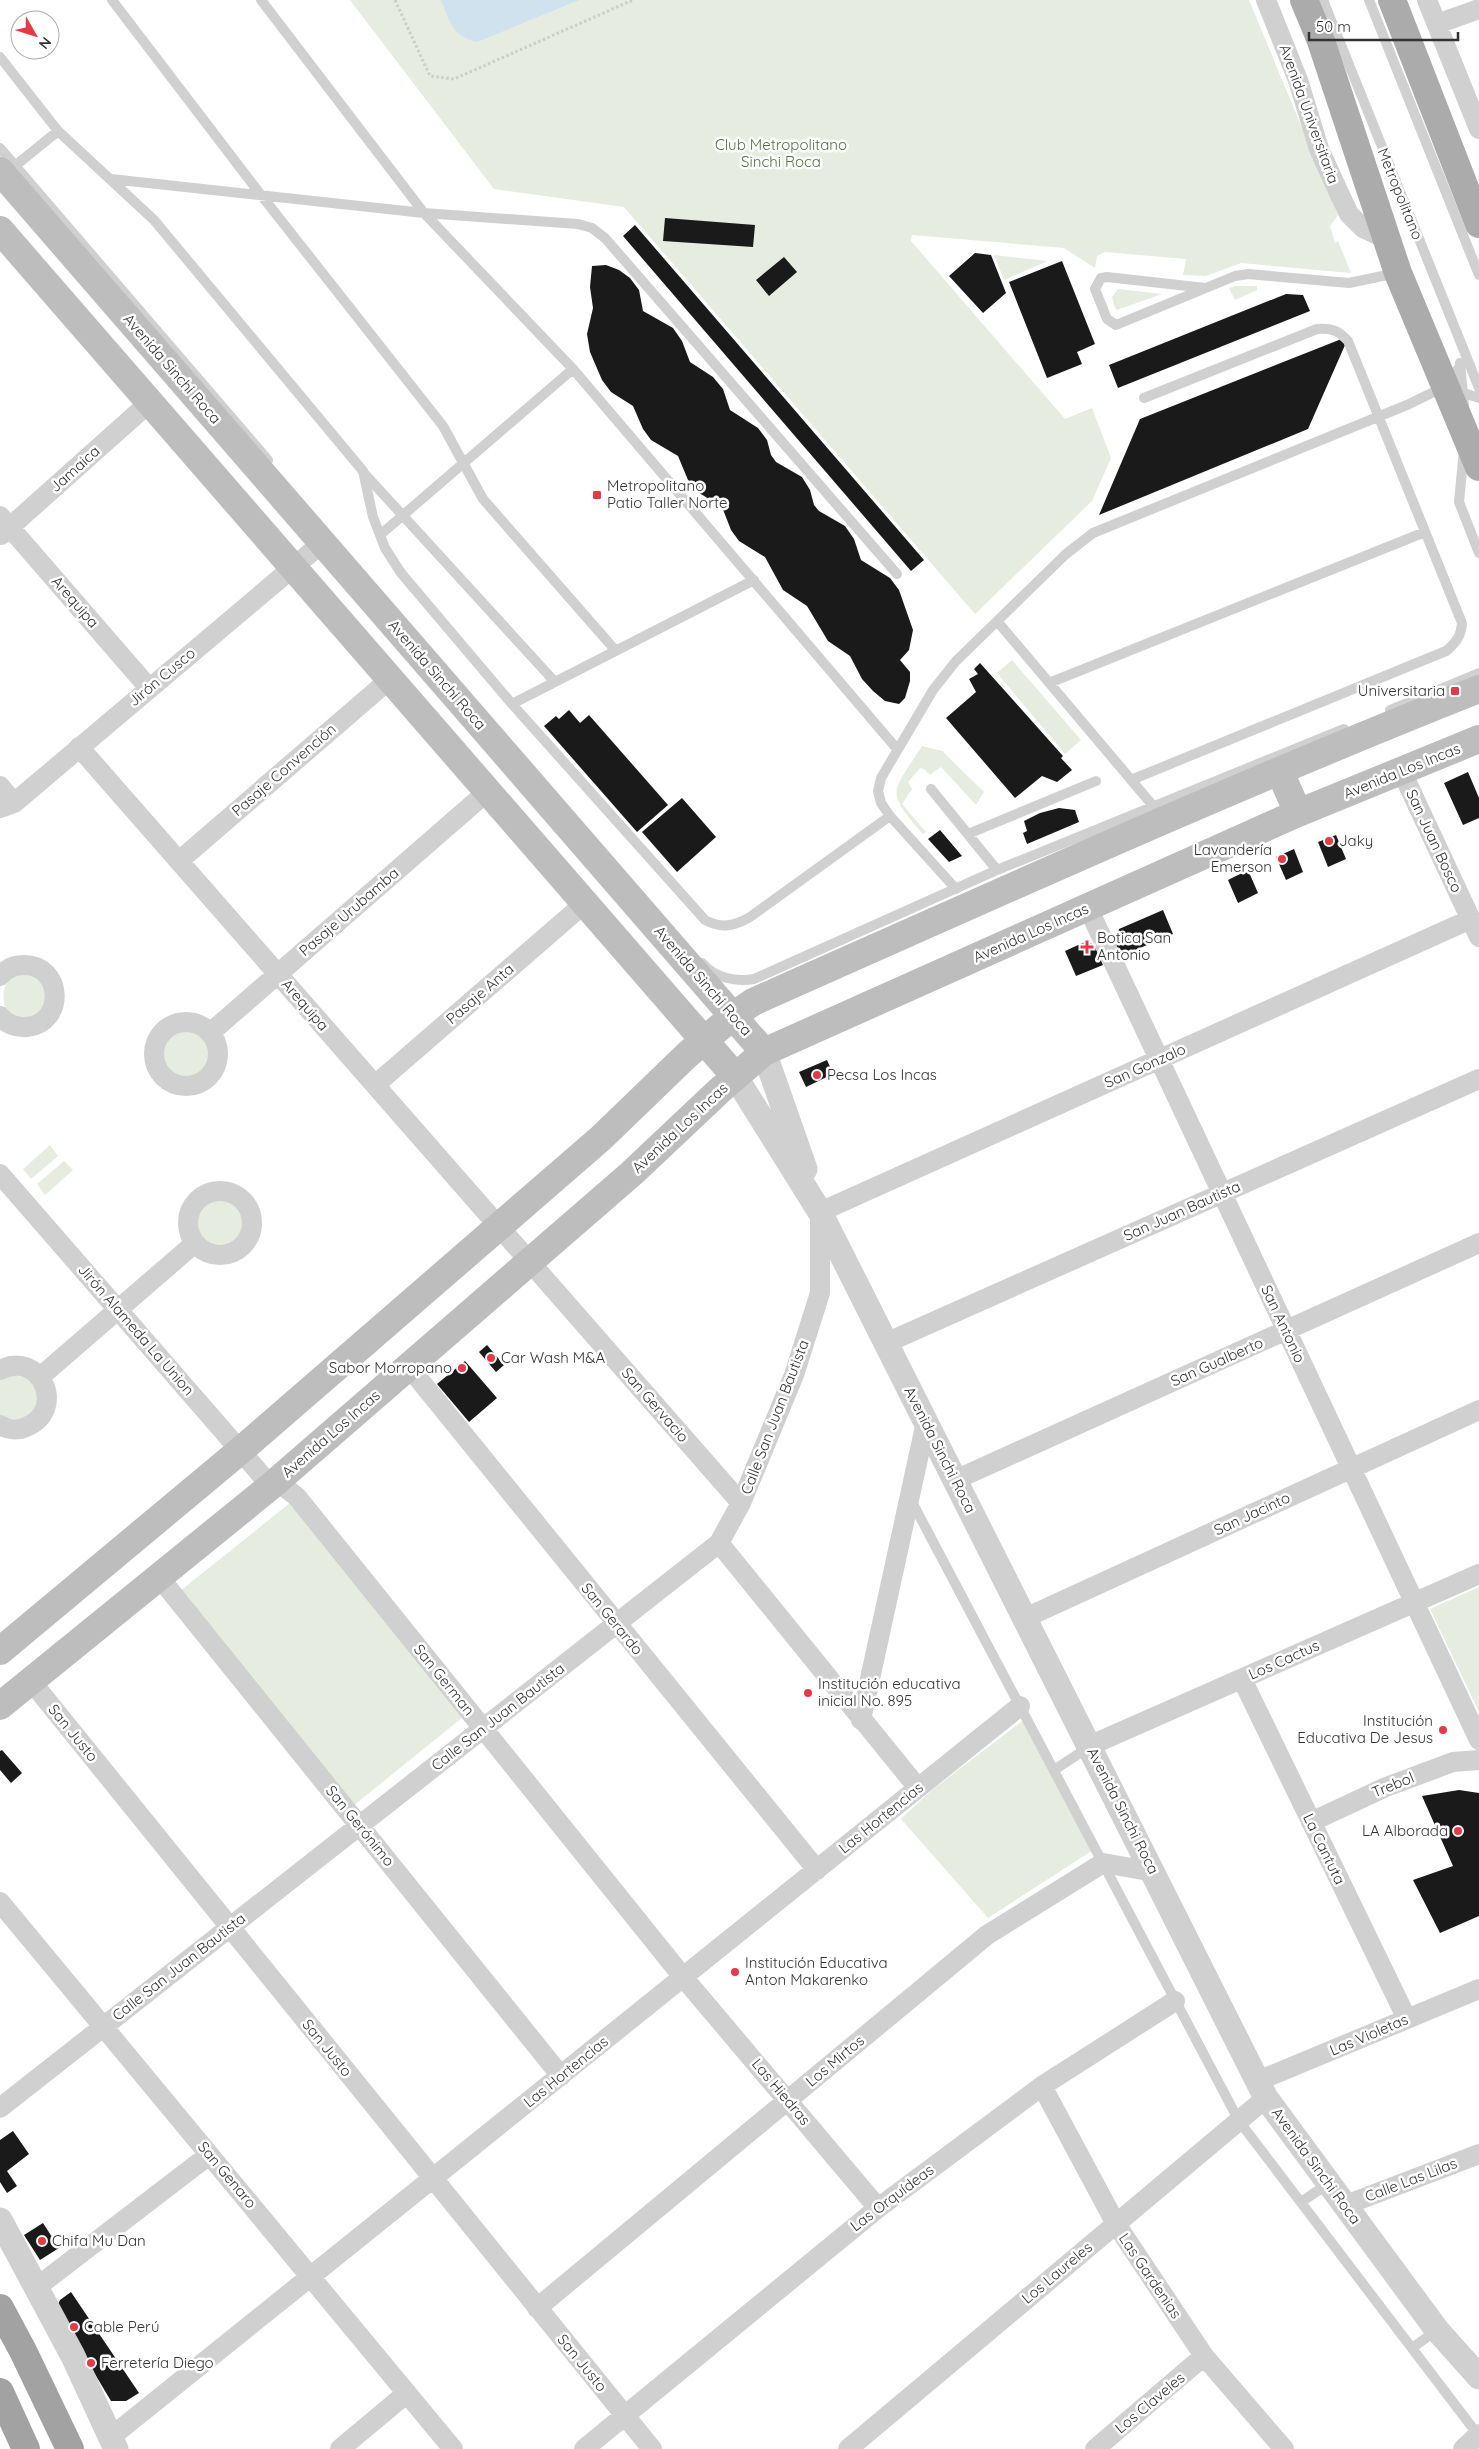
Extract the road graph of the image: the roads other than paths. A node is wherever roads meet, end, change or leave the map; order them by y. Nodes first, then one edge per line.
1 (112, 0) edge
2 (261, 0) edge
3 (1266, 0) edge
4 (1304, 0) edge
5 (1323, 0) edge
6 (1369, 0) edge
7 (1392, 0) edge
8 (1427, 0) edge
9 (1479, 9) edge
10 (1437, 24) junction
11 (0, 57) edge
12 (1479, 129) edge
13 (58, 131) junction
14 (0, 148) edge
15 (6, 171) edge
16 (110, 179) junction
17 (261, 195) junction
18 (424, 213) junction
19 (1479, 224) edge
20 (0, 230) edge
21 (1384, 238) junction
22 (1398, 273) junction
23 (1479, 275) edge
24 (1205, 288) junction
25 (1454, 330) junction
26 (573, 369) junction
27 (1454, 384) junction
28 (1479, 388) edge
29 (1144, 398) dead end
30 (1479, 398) edge
31 (150, 402) junction
32 (1377, 416) junction
33 (1466, 435) junction
34 (463, 462) junction
35 (1479, 467) edge
36 (276, 468) dead end
37 (363, 471) junction
38 (403, 515) junction
39 (3, 526) edge
40 (1425, 532) junction
41 (380, 535) junction
42 (322, 543) junction
43 (1479, 554) edge
44 (293, 567) junction
45 (897, 574) dead end
46 (754, 580) junction
47 (997, 621) junction
48 (616, 651) junction
49 (390, 679) junction
50 (555, 682) junction
51 (1049, 683) junction
52 (1478, 685) edge
53 (149, 688) junction
54 (512, 704) junction
55 (1375, 716) dead end
56 (1357, 724) dead end
57 (1479, 740) edge
58 (80, 747) junction
59 (898, 749) junction
60 (1280, 772) junction
61 (1402, 772) junction
62 (1096, 780) dead end
63 (1131, 780) junction
64 (0, 786) edge
65 (931, 789) dead end
66 (488, 791) junction
67 (7, 805) edge
68 (1154, 807) junction
69 (1298, 814) junction
70 (890, 816) junction
71 (968, 834) junction
72 (179, 860) junction
73 (997, 870) junction
74 (956, 889) junction
75 (585, 903) junction
76 (1088, 908) junction
77 (1475, 928) edge
78 (693, 952) dead end
79 (278, 974) junction
80 (0, 976) edge
81 (733, 1016) junction
82 (1, 1019) edge
83 (210, 1033) dead end
84 (705, 1041) junction
85 (764, 1052) junction
86 (1160, 1059) junction
87 (735, 1076) junction
88 (1479, 1079) edge
89 (375, 1085) junction
90 (0, 1174) edge
91 (1222, 1193) junction
92 (820, 1212) junction
93 (499, 1226) junction
94 (195, 1243) dead end
95 (1479, 1243) edge
96 (530, 1262) junction
97 (119, 1310) junction
98 (1286, 1330) junction
99 (886, 1343) junction
100 (409, 1367) junction
101 (0, 1370) edge
102 (40, 1377) junction
103 (1479, 1410) edge
104 (926, 1422) junction
105 (0, 1425) edge
106 (241, 1450) junction
107 (1350, 1469) junction
108 (955, 1480) junction
109 (274, 1484) junction
110 (910, 1497) junction
111 (741, 1503) junction
112 (719, 1543) junction
113 (1479, 1574) edge
114 (159, 1577) junction
115 (1413, 1603) junction
116 (1025, 1618) junction
117 (616, 1624) junction
118 (0, 1651) edge
119 (1242, 1679) junction
120 (31, 1681) junction
121 (0, 1706) edge
122 (1020, 1706) junction
123 (861, 1720) junction
124 (483, 1728) junction
125 (1479, 1740) edge
126 (1089, 1746) junction
127 (1479, 1760) edge
128 (1054, 1770) junction
129 (918, 1788) junction
130 (1311, 1822) junction
131 (360, 1826) junction
132 (1103, 1863) junction
133 (817, 1870) junction
134 (1154, 1872) junction
135 (0, 1902) edge
136 (230, 1927) junction
137 (683, 1977) junction
138 (1479, 1988) edge
139 (1175, 2001) junction
140 (1407, 2019) junction
141 (104, 2027) junction
142 (561, 2076) junction
143 (1042, 2086) junction
144 (1262, 2089) junction
145 (788, 2100) junction
146 (0, 2108) edge
147 (1239, 2121) junction
148 (1479, 2154) edge
149 (209, 2155) junction
150 (433, 2178) junction
151 (1328, 2184) junction
152 (1301, 2202) junction
153 (1343, 2206) junction
154 (878, 2208) junction
155 (0, 2220) edge
156 (1116, 2224) junction
157 (310, 2277) junction
158 (37, 2287) junction
159 (0, 2308) edge
160 (538, 2308) junction
161 (1437, 2330) junction
162 (1412, 2348) junction
163 (1204, 2356) junction
164 (1479, 2377) edge
165 (0, 2392) edge
166 (407, 2393) junction
167 (624, 2414) junction
168 (1479, 2435) edge
169 (114, 2443) edge
170 (26, 2449) edge
171 (70, 2449) edge
172 (340, 2449) edge
173 (453, 2449) edge
174 (584, 2449) edge
175 (652, 2449) edge
176 (848, 2449) edge
177 (1095, 2449) edge
178 (1284, 2449) edge
179 (1463, 2449) edge

1 - 17 lane
2 - 18 lane
3 - 21 street, Avenida Universitaria
4 - 21 main road
5 - 25 lane, Metropolitano
6 - 23 lane
7 - 19 main road
8 - 10 street
9 - 10 street
10 - 12 street
11 - 13 lane
13 - 15 lane
13 - 16 lane
14 - 15 lane
15 - 36 lane
15 - 42 main road, Avenida Sinchi Roca
16 - 17 lane
16 - 37 lane
17 - 18 lane
17 - 34 lane
18 - 26 lane
18 - 45 lane
20 - 31 main road, Avenida Sinchi Roca
21 - 22 main road
22 - 24 lane
22 - 27 main road
24 - 24 lane
25 - 27 lane
25 - 28 lane, Metropolitano
26 - 34 lane
26 - 46 lane
27 - 30 lane
27 - 32 lane
27 - 33 main road
29 - 32 lane
31 - 39 street, Jamaica
31 - 44 main road, Avenida Sinchi Roca
32 - 40 lane
32 - 47 lane
33 - 35 main road
33 - 43 lane
34 - 38 lane
34 - 48 lane
37 - 38 lane
37 - 41 lane
38 - 41 lane
38 - 50 lane
39 - 53 street, Arequipa
40 - 51 lane
40 - 63 lane
41 - 54 lane
42 - 44 street, Jirón Cusco
42 - 81 main road, Avenida Sinchi Roca
44 - 49 main road, Avenida Sinchi Roca
44 - 53 street, Jirón Cusco
46 - 48 lane
46 - 59 lane
47 - 51 lane
47 - 59 lane
48 - 50 lane
49 - 66 main road, Avenida Sinchi Roca
49 - 72 street, Pasaje Convención
50 - 54 lane
51 - 63 lane
52 - 55 lane
52 - 60 main road
53 - 58 street, Jirón Cusco
54 - 70 lane
56 - 68 lane
57 - 61 main road, Avenida Los Incas
58 - 67 street, Jirón Cusco
58 - 72 street, Arequipa
59 - 70 lane
60 - 69 main road
60 - 81 main road
61 - 69 main road, Avenida Los Incas
61 - 77 street, San Juan Bosco
62 - 71 lane
63 - 68 lane
64 - 67 street
65 - 71 lane
66 - 75 main road, Avenida Sinchi Roca
66 - 79 street, Pasaje Urubamba
68 - 73 lane
69 - 76 main road, Avenida Los Incas
70 - 74 lane
71 - 73 lane
72 - 79 street, Arequipa
73 - 74 lane
74 - 78 lane
75 - 84 main road, Avenida Sinchi Roca
75 - 89 street, Pasaje Anta
76 - 85 main road, Avenida Los Incas
76 - 86 street, San Antonio
77 - 86 street, San Gonzalo
79 - 83 street, Pasaje Urubamba
79 - 89 street, Arequipa
80 - 82 street
81 - 84 main road
81 - 85 main road, Avenida Sinchi Roca
84 - 87 main road, Avenida Sinchi Roca
84 - 93 main road
85 - 87 main road, Avenida Los Incas
85 - 92 street, Avenida Sinchi Roca
86 - 91 street, San Antonio
86 - 92 street, San Gonzalo
87 - 92 street, Avenida Sinchi Roca
87 - 96 main road, Avenida Los Incas
88 - 91 street, San Juan Bautista
89 - 93 street, Arequipa
90 - 97 street, Jirón Alameda La Union
91 - 98 street, San Antonio
91 - 99 street, San Juan Bautista
92 - 99 street, Avenida Sinchi Roca
92 - 111 street, Calle San Juan Bautista
93 - 96 street, Arequipa
93 - 106 main road
94 - 97 street
95 - 98 street, San Gualberto
96 - 100 main road, Avenida Los Incas
96 - 111 street, San Gervacio
97 - 102 street
97 - 106 street, Jirón Alameda La Union
98 - 107 street, San Antonio
98 - 108 street, San Gualberto
99 - 104 street, Avenida Sinchi Roca
100 - 109 main road, Avenida Los Incas
100 - 117 street, San Gerardo
101 - 102 street
102 - 105 street
103 - 107 street, San Jacinto
104 - 108 street, Avenida Sinchi Roca
104 - 110 street
106 - 109 street, Jirón Alameda La Union
106 - 118 main road
107 - 115 street, San Antonio
107 - 116 street, San Jacinto
108 - 116 street, Avenida Sinchi Roca
109 - 114 main road, Avenida Los Incas
109 - 124 street, San German
110 - 122 lane
110 - 123 street
111 - 112 street, Calle San Juan Bautista
112 - 117 street, Calle San Juan Bautista
112 - 123 street
113 - 115 street, Los Cactus
114 - 120 main road, Avenida Los Incas
114 - 131 street, San Gerónimo
115 - 119 street, Los Cactus
115 - 125 street, San Antonio
116 - 126 street, Avenida Sinchi Roca
117 - 124 street, Calle San Juan Bautista
117 - 133 street, San Gerardo
119 - 126 street, Los Cactus
119 - 130 street, La Cantuta
120 - 121 main road, Avenida Los Incas
120 - 136 street, San Justo
122 - 128 lane
122 - 129 street, Las Hortencias
123 - 129 street
124 - 131 street, Calle San Juan Bautista
124 - 137 street, San German
126 - 128 lane
126 - 134 street, Avenida Sinchi Roca
127 - 130 street, Trebol
128 - 132 lane
129 - 133 street, Las Hortencias
130 - 140 street, La Cantuta
131 - 136 street, Calle San Juan Bautista
131 - 142 street, San Gerónimo
132 - 134 street
132 - 139 lane
132 - 145 street, Los Mirtos
133 - 137 street, Las Hortencias
134 - 144 street, Avenida Sinchi Roca
135 - 141 street, San Genaro
136 - 141 street, Calle San Juan Bautista
136 - 150 street, San Justo
137 - 142 street, Las Hortencias
137 - 145 street, Las Hiedras
138 - 140 street, Las Violetas
139 - 143 street, Las Orquídeas
139 - 147 lane
140 - 144 street, Las Violetas
141 - 146 street, Calle San Juan Bautista
141 - 149 street, San Genaro
142 - 150 street, Las Hortencias
143 - 154 street, Las Orquídeas
143 - 156 street, Las Gardenias
144 - 147 street, Los Laureles
144 - 151 street, Avenida Sinchi Roca
145 - 154 street, Las Hiedras
145 - 160 street, Los Mirtos
147 - 152 lane
147 - 156 street, Los Laureles
148 - 153 street, Calle Las Lilas
149 - 157 street, San Genaro
149 - 158 street
150 - 157 street, Las Hortencias
150 - 160 street, San Justo
151 - 152 lane
151 - 153 street, Avenida Sinchi Roca
152 - 162 lane
153 - 161 street, Avenida Sinchi Roca
154 - 167 street, Las Orquídeas
155 - 158 street
156 - 163 street, Las Gardenias
156 - 176 street, Los Laureles
157 - 166 street, San Genaro
157 - 169 street, Las Hortencias
158 - 169 street
159 - 171 highway
160 - 167 street, San Justo
161 - 162 lane
161 - 164 street, Avenida Sinchi Roca
162 - 168 lane
163 - 177 street, Los Claveles
163 - 178 street, Las Gardenias
165 - 170 highway
166 - 172 street
166 - 173 street, San Genaro
167 - 174 street, Las Orquídeas
167 - 175 street, San Justo
168 - 179 street

